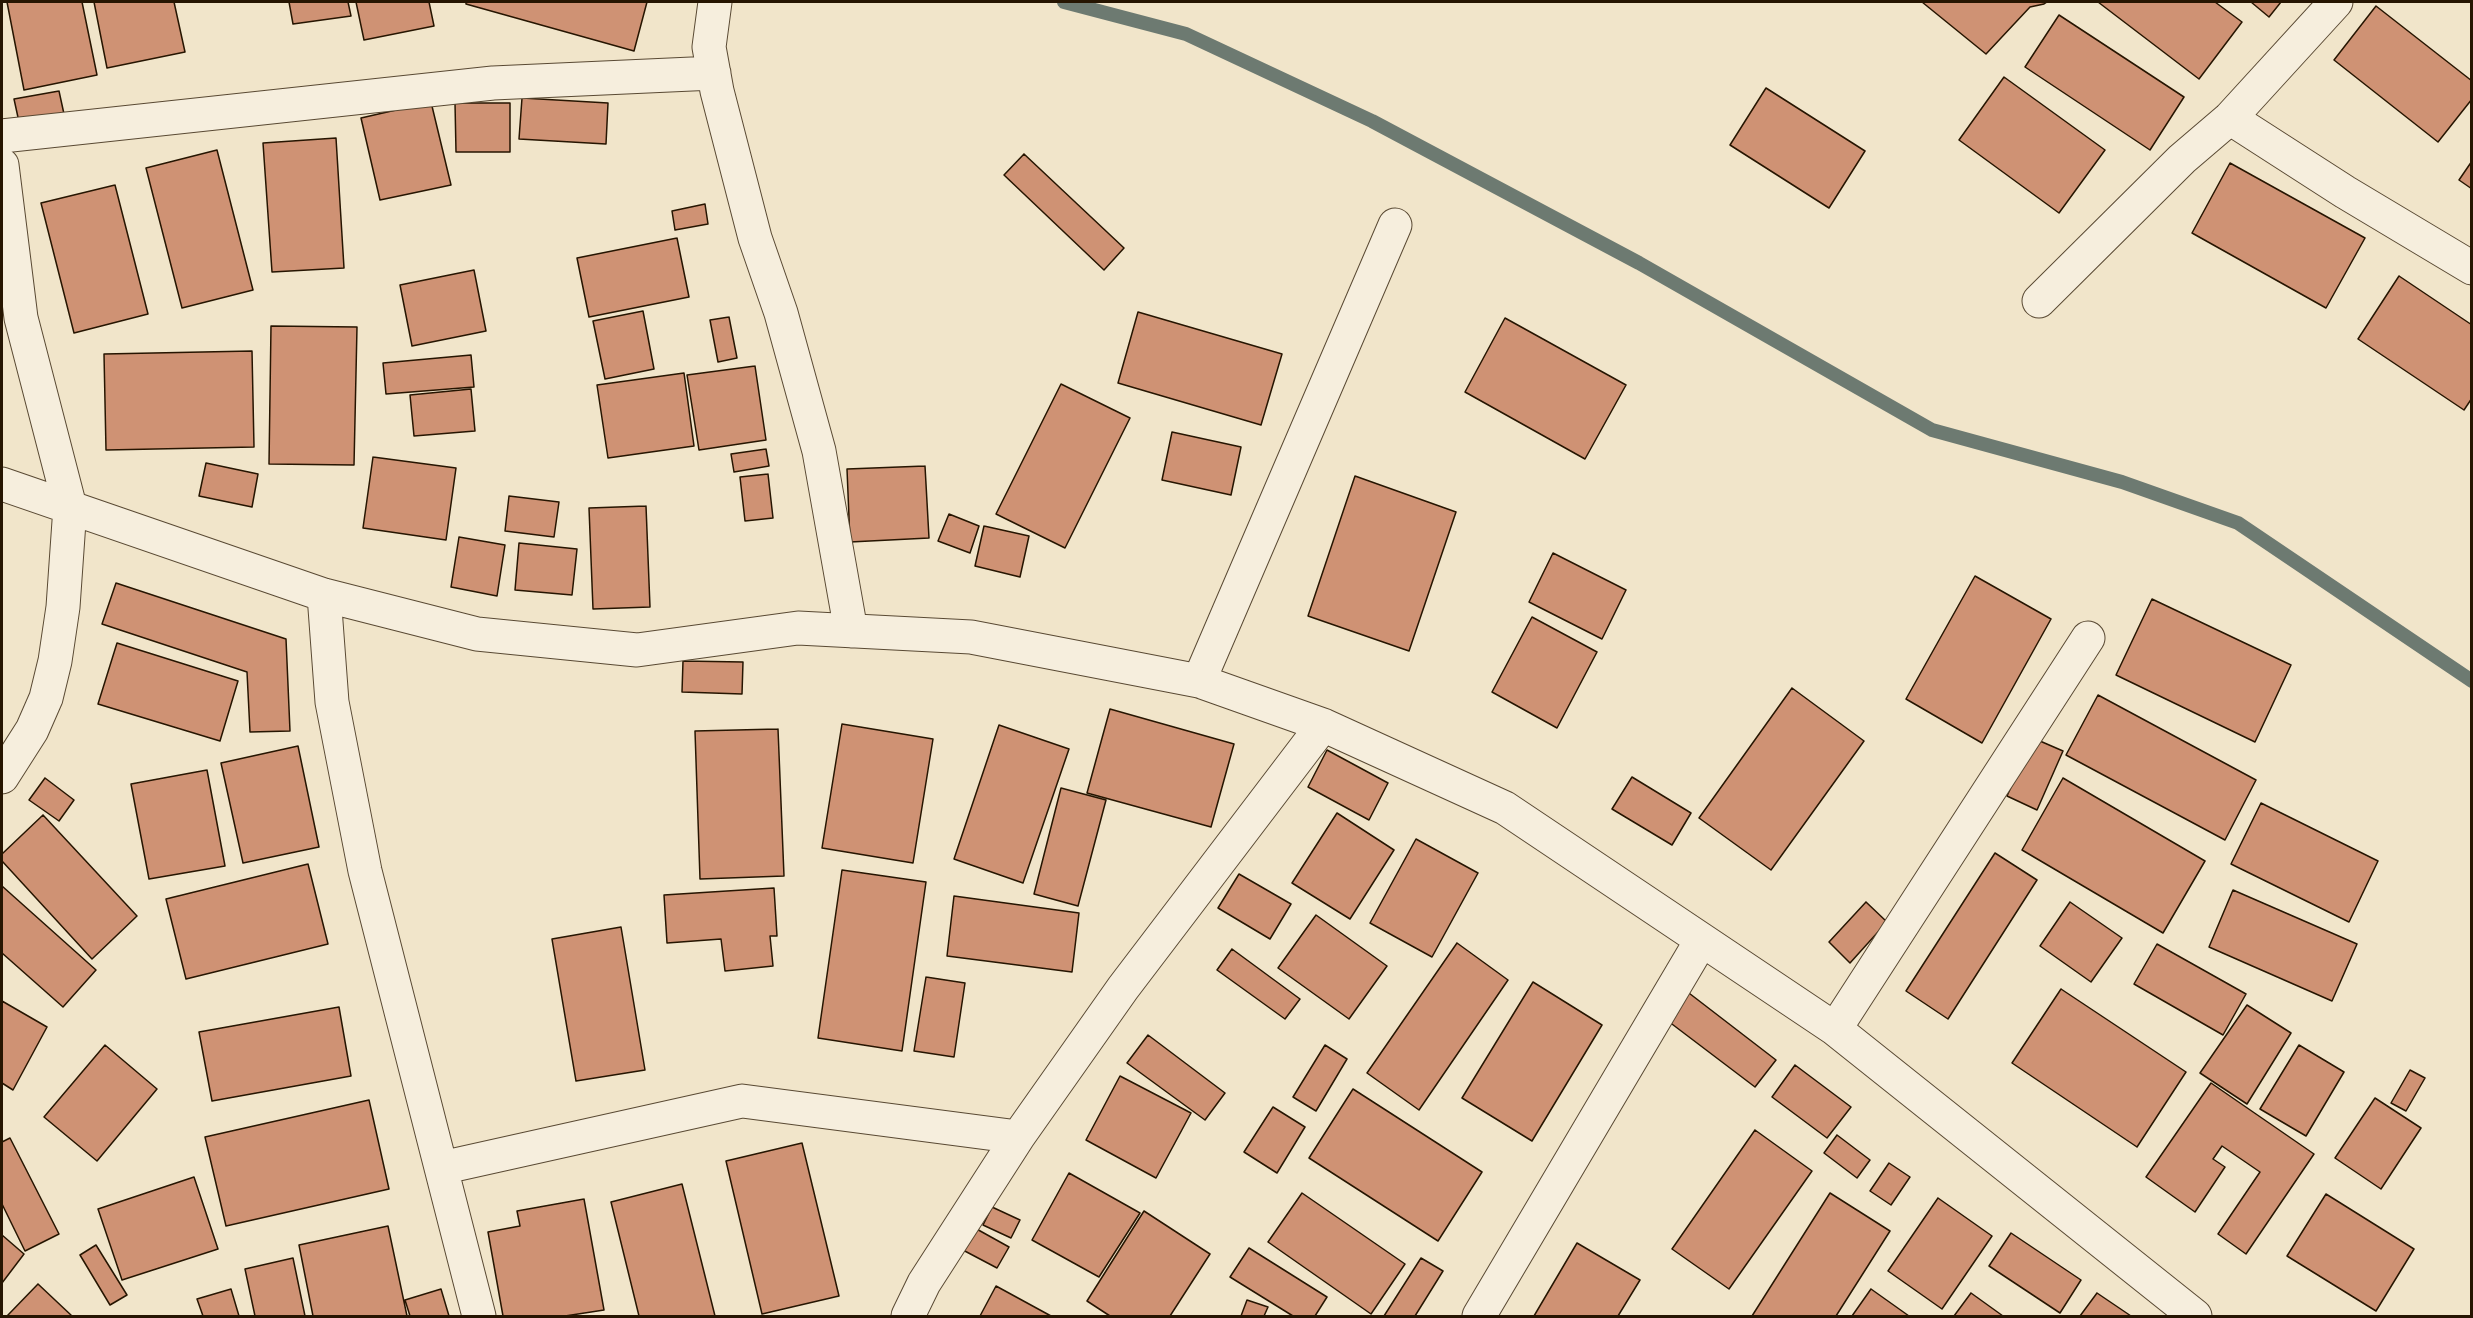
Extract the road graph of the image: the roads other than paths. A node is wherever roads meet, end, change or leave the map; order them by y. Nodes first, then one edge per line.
1 (715, 2) edge
2 (2336, 2) edge
3 (714, 73) junction
4 (2230, 118) junction
5 (2, 136) edge
6 (2, 165) edge
7 (1395, 225) dead end
8 (2472, 268) edge
9 (2039, 301) dead end
10 (2, 484) edge
11 (70, 507) junction
12 (324, 595) junction
13 (851, 631) junction
14 (2088, 639) dead end
15 (1199, 681) junction
16 (1323, 725) junction
17 (2, 777) edge
18 (1701, 941) junction
19 (1835, 1029) junction
20 (1018, 1137) junction
21 (441, 1168) junction
22 (479, 1317) edge
23 (908, 1317) edge
24 (1479, 1317) edge
25 (2195, 1317) edge

1 - 3 street
2 - 4 street
3 - 5 street
3 - 13 street
4 - 8 street
4 - 9 street
6 - 11 street
7 - 15 street
10 - 11 street
11 - 12 street
11 - 17 street
12 - 13 street
12 - 21 street
13 - 15 street
14 - 19 street
15 - 16 street
16 - 18 street
16 - 20 street
18 - 19 street
18 - 24 street
19 - 25 street
20 - 21 street
20 - 23 street
21 - 22 street

